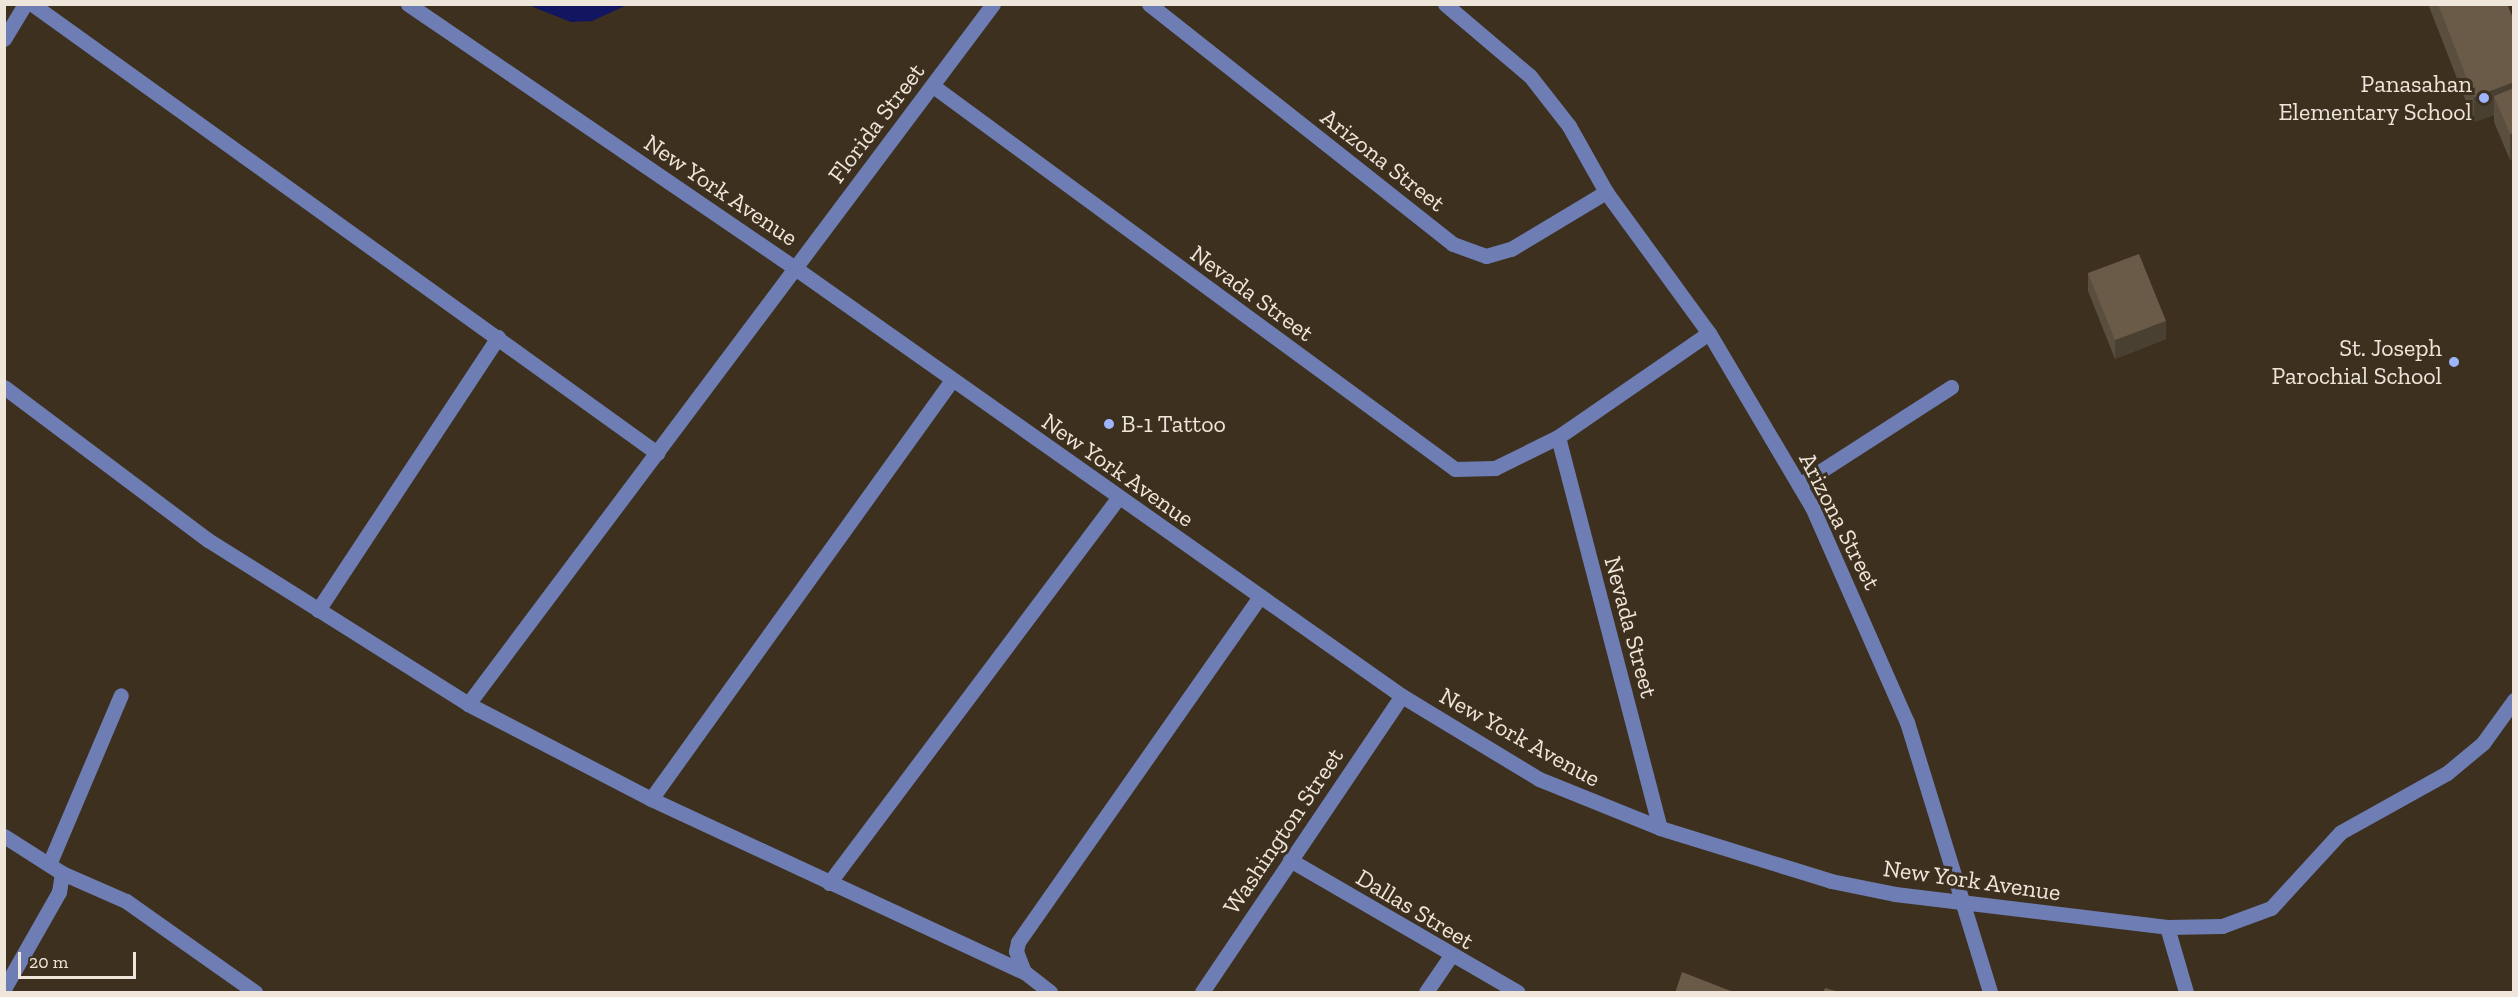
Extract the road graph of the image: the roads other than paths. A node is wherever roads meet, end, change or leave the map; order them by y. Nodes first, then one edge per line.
1 (24, 4) edge
2 (32, 4) edge
3 (408, 4) edge
4 (993, 4) edge
5 (1149, 4) edge
6 (1445, 4) edge
7 (4, 39) edge
8 (933, 86) junction
9 (1606, 192) junction
10 (795, 268) junction
11 (1708, 333) junction
12 (498, 338) junction
13 (952, 380) junction
14 (4, 387) edge
15 (1951, 387) dead end
16 (1558, 437) junction
17 (657, 453) junction
18 (1799, 485) junction
19 (1118, 498) junction
20 (1258, 598) junction
21 (318, 610) junction
22 (121, 695) dead end
23 (1402, 696) junction
24 (2514, 700) edge
25 (468, 704) junction
26 (651, 798) junction
27 (1660, 828) junction
28 (4, 836) edge
29 (1290, 860) junction
30 (50, 862) junction
31 (62, 873) junction
32 (829, 883) junction
33 (1966, 905) junction
34 (2167, 927) junction
35 (1450, 957) junction
36 (1021, 967) junction
37 (4, 989) edge
38 (255, 992) edge
39 (1050, 993) edge
40 (1202, 993) edge
41 (1426, 993) edge
42 (1518, 993) edge
43 (1990, 993) edge
44 (2186, 993) edge

1 - 7 street
2 - 12 street
3 - 10 street, New York Avenue
4 - 8 street, Florida Street
5 - 9 street, Arizona Street
6 - 9 street, Arizona Street
8 - 10 street, Florida Street
8 - 16 street, Nevada Street
9 - 11 street, Arizona Street
10 - 13 street, New York Avenue
10 - 17 street, Florida Street
11 - 16 street, Nevada Street
11 - 18 street, Arizona Street
12 - 17 street
12 - 21 street
13 - 19 street, New York Avenue
13 - 26 street
14 - 21 street
15 - 18 street
16 - 27 street, Nevada Street
17 - 25 street, Florida Street
18 - 33 street, Arizona Street
19 - 20 street, New York Avenue
19 - 32 street
20 - 23 street, New York Avenue
20 - 36 street
21 - 25 street
22 - 30 street
23 - 27 street, New York Avenue
23 - 29 street, Washington Street
24 - 34 street, New York Avenue
25 - 26 street
26 - 32 street
27 - 33 street, New York Avenue
28 - 30 street
29 - 35 street, Dallas Street
29 - 40 street, Washington Street
30 - 31 street
31 - 37 street
31 - 38 street
32 - 36 street
33 - 34 street, New York Avenue
33 - 43 street
34 - 44 street
35 - 41 street
35 - 42 street, Dallas Street
36 - 39 street

